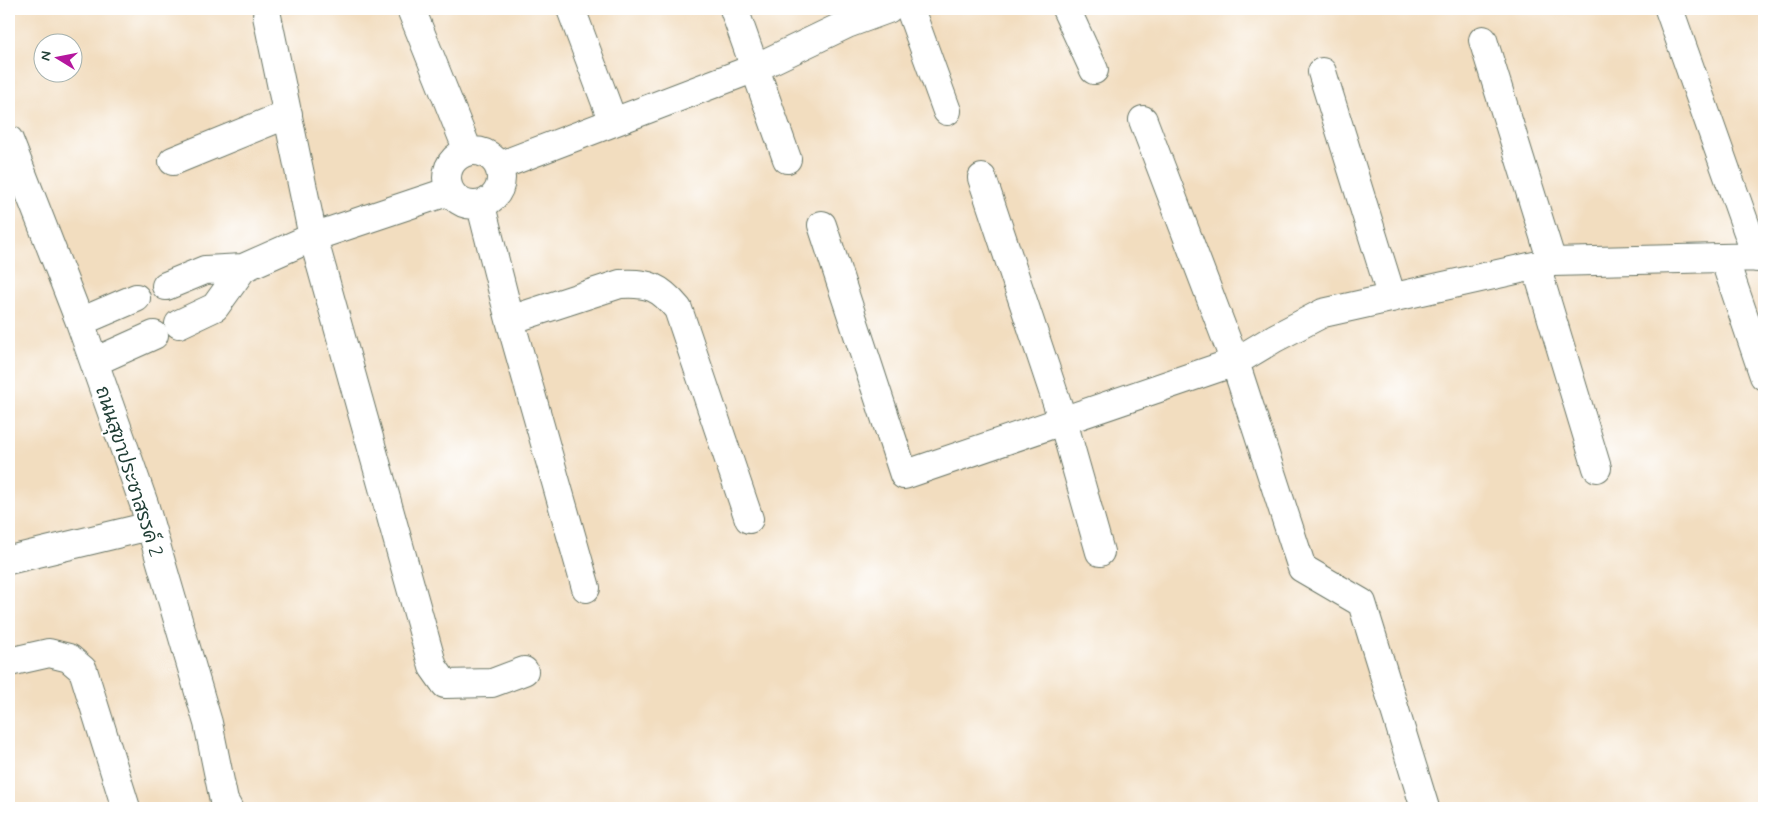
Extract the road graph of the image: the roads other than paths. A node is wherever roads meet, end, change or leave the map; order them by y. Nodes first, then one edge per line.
1 (411, 9) edge
2 (571, 9) edge
3 (734, 9) edge
4 (888, 9) edge
5 (910, 9) edge
6 (1066, 9) edge
7 (1669, 9) edge
8 (267, 16) dead end
9 (1483, 40) dead end
10 (755, 68) junction
11 (1094, 70) dead end
12 (1322, 72) dead end
13 (947, 111) dead end
14 (288, 114) junction
15 (1144, 120) dead end
16 (613, 122) junction
17 (9, 140) edge
18 (468, 151) junction
19 (788, 159) dead end
20 (173, 161) dead end
21 (499, 166) junction
22 (982, 178) dead end
23 (450, 191) junction
24 (482, 206) junction
25 (822, 225) dead end
26 (313, 237) junction
27 (1724, 258) junction
28 (1760, 258) edge
29 (1544, 264) junction
30 (243, 268) junction
31 (166, 286) dead end
32 (136, 298) dead end
33 (1392, 298) junction
34 (510, 320) junction
35 (80, 322) junction
36 (179, 324) dead end
37 (154, 335) dead end
38 (94, 362) junction
39 (1235, 362) junction
40 (1764, 376) edge
41 (1063, 420) junction
42 (1597, 468) dead end
43 (749, 519) dead end
44 (150, 526) junction
45 (1100, 552) dead end
46 (9, 560) edge
47 (586, 588) dead end
48 (9, 662) edge
49 (524, 671) dead end
50 (126, 808) edge
51 (228, 808) edge
52 (1425, 808) edge

1 - 18 street
2 - 16 street
3 - 10 street
4 - 10 street
5 - 13 street
6 - 11 street
7 - 28 street
8 - 14 street
9 - 29 street
10 - 16 street
10 - 19 street
12 - 33 street
14 - 20 street
14 - 26 street
15 - 39 street
16 - 21 street
17 - 35 street, ถนนสุขาประชาสรรค์ 2
18 - 21 street
18 - 23 street
21 - 24 street
22 - 41 street
23 - 24 street
23 - 26 street
24 - 34 street
25 - 41 street
26 - 30 street
26 - 49 street
27 - 28 street
27 - 29 street
27 - 40 street
29 - 33 street
29 - 42 street
30 - 31 street
30 - 36 street
32 - 35 street
33 - 39 street
34 - 43 street
34 - 47 street
35 - 38 street, ถนนสุขาประชาสรรค์ 2
37 - 38 street
38 - 44 street, ถนนสุขาประชาสรรค์ 2
39 - 41 street
39 - 52 street
41 - 45 street
44 - 46 street
44 - 51 street, ถนนสุขาประชาสรรค์ 2
48 - 50 street

